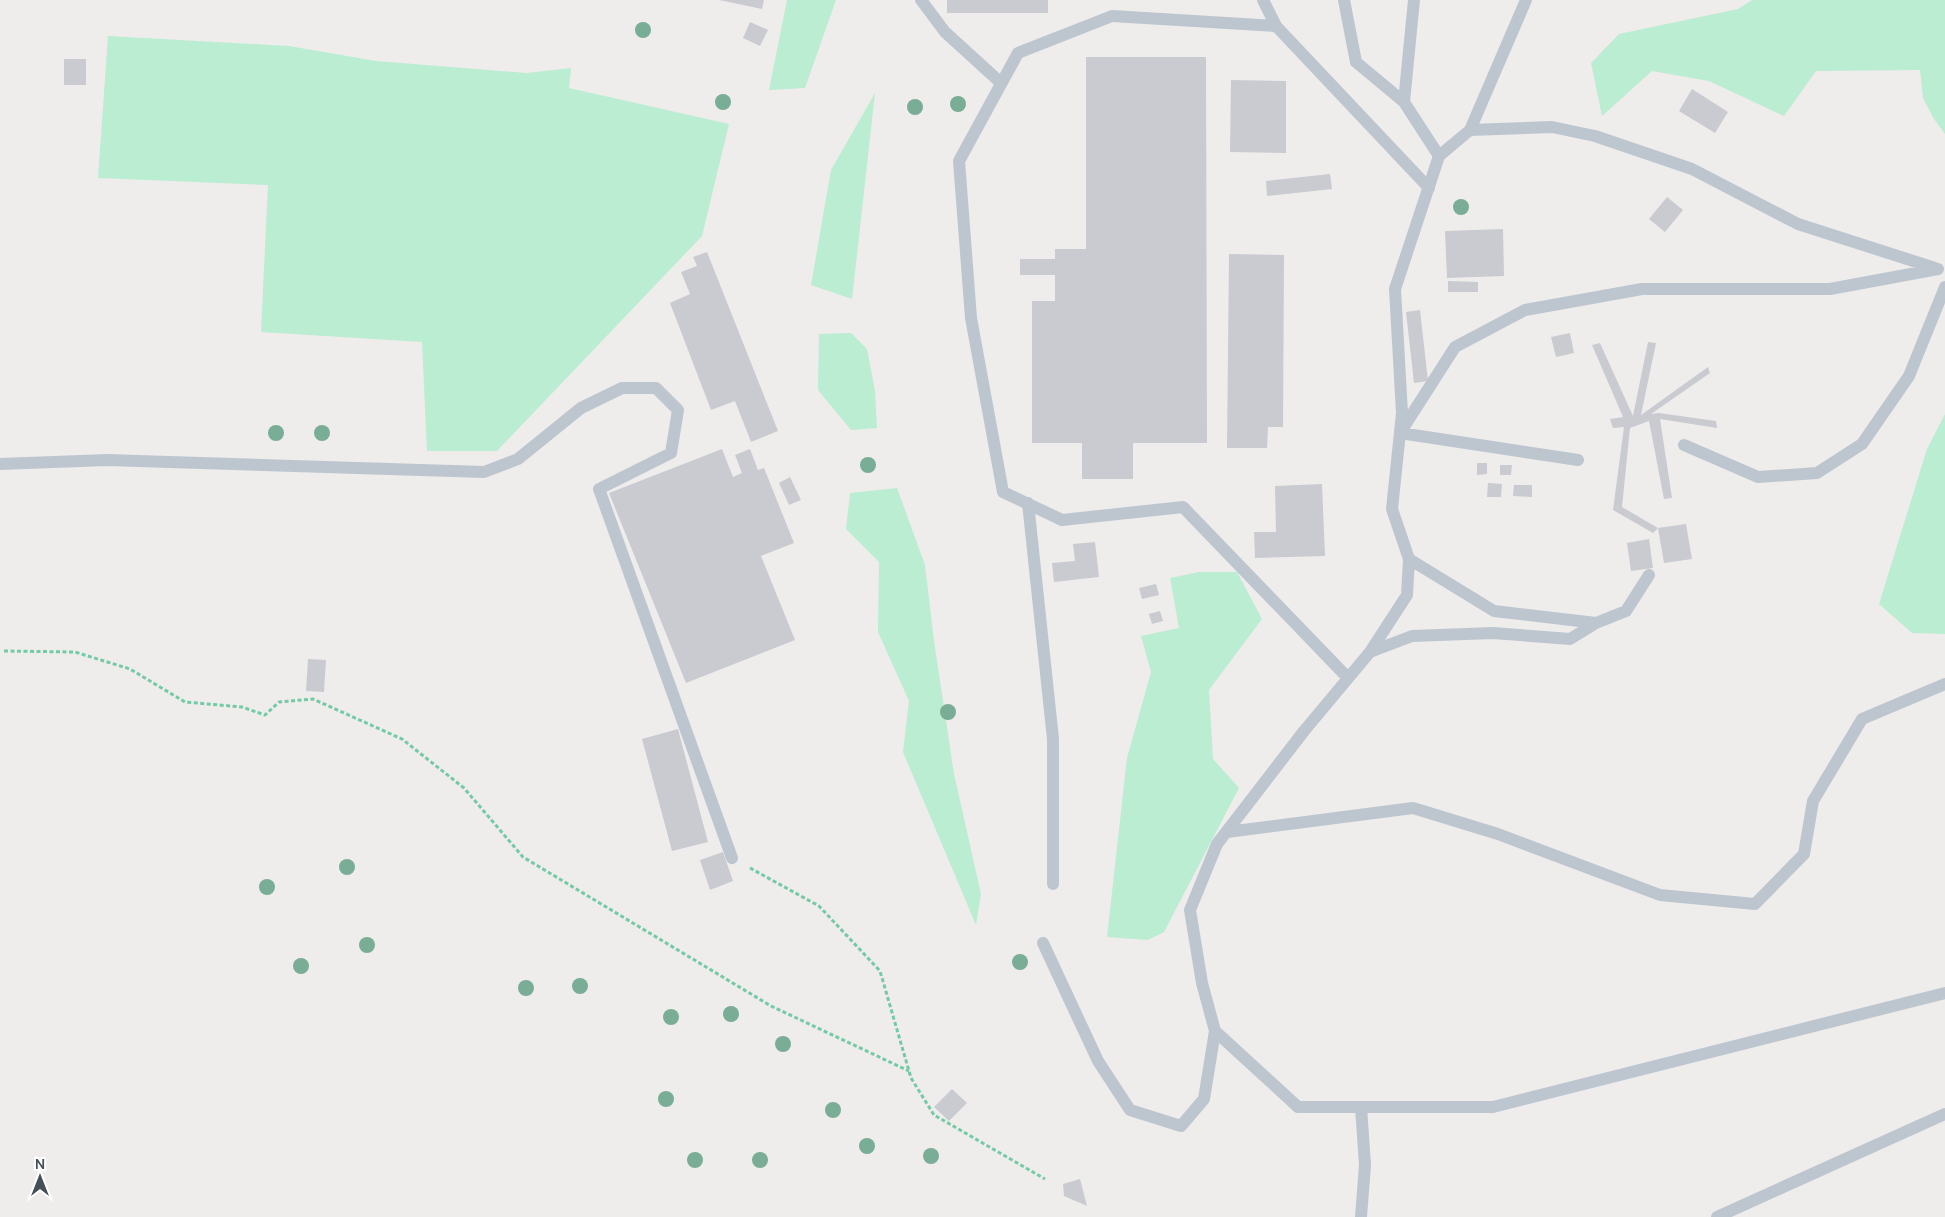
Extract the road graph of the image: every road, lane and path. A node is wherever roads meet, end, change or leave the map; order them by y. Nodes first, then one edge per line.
1 (921, 0) edge
2 (1263, 0) edge
3 (1344, 0) edge
4 (1414, 0) edge
5 (1526, 0) edge
6 (1276, 26) junction
7 (1001, 83) junction
8 (1404, 102) junction
9 (1470, 130) junction
10 (1439, 156) junction
11 (1429, 188) junction
12 (1941, 270) edge
13 (1945, 287) edge
14 (1400, 433) junction
15 (1684, 445) dead end
16 (1578, 460) dead end
17 (0, 464) edge
18 (1028, 503) junction
19 (1409, 559) junction
20 (1649, 575) dead end
21 (1596, 623) junction
22 (4, 651) dead end
23 (1370, 652) junction
24 (1348, 678) junction
25 (1945, 684) edge
26 (1226, 832) junction
27 (732, 858) joint
28 (1053, 884) dead end
29 (1043, 943) dead end
30 (1945, 993) edge
31 (1215, 1032) junction
32 (909, 1072) junction
33 (1361, 1107) junction
34 (1945, 1114) edge
35 (1045, 1179) dead end
36 (1361, 1217) edge
37 (1717, 1217) edge

1 - 7 lane
2 - 6 lane
3 - 8 lane
4 - 8 lane
5 - 9 lane
6 - 7 lane
6 - 11 lane
7 - 18 lane
8 - 10 lane
9 - 10 lane
9 - 12 lane
10 - 11 lane
11 - 14 lane
12 - 14 lane
13 - 15 lane
14 - 16 lane
14 - 19 lane
17 - 27 lane
18 - 24 lane
18 - 28 lane
19 - 21 lane
19 - 23 lane
20 - 21 lane
21 - 23 lane
22 - 32 path
23 - 24 lane
24 - 26 lane
25 - 26 lane
26 - 31 lane
27 - 32 path
29 - 31 lane
30 - 33 lane
31 - 33 lane
32 - 35 path
33 - 36 lane
34 - 37 lane

